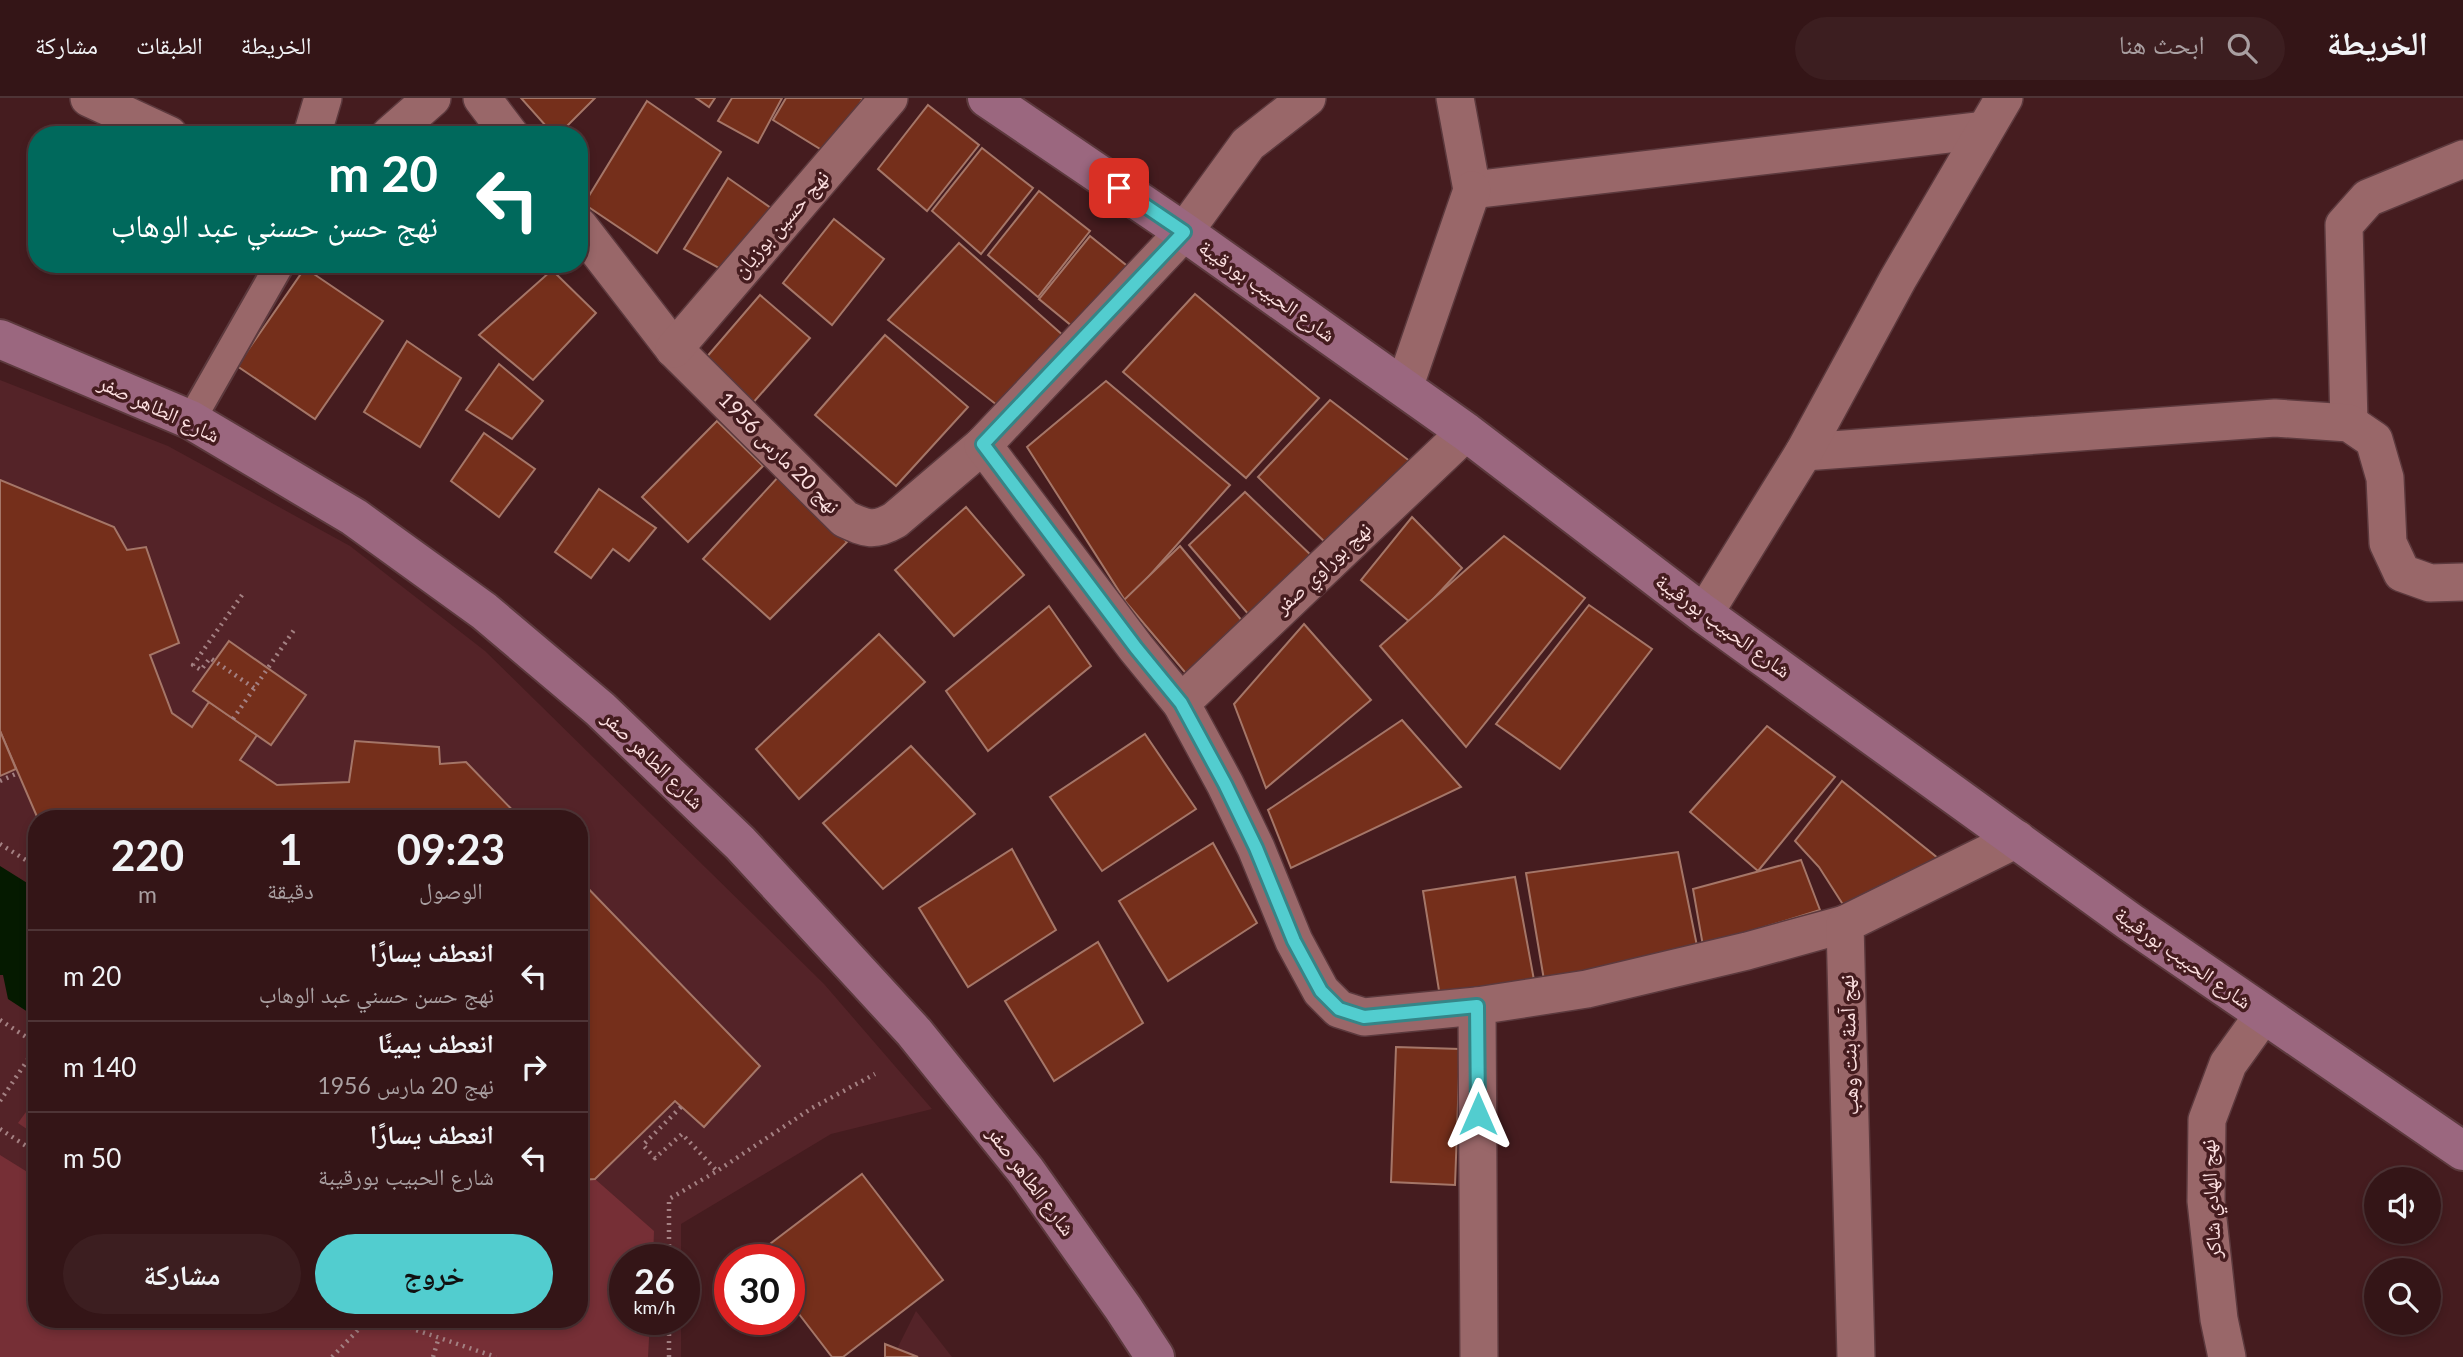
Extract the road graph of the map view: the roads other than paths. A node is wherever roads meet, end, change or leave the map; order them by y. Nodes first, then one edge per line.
1 (89, 98) edge
2 (323, 98) edge
3 (432, 98) edge
4 (481, 98) edge
5 (889, 98) edge
6 (988, 98) edge
7 (1307, 98) edge
8 (1455, 98) edge
9 (2004, 98) edge
10 (150, 126) edge
11 (315, 126) edge
12 (400, 126) edge
13 (503, 126) edge
14 (1983, 130) junction
15 (2463, 159) edge
16 (1472, 190) junction
17 (1184, 232) junction
18 (588, 238) edge
19 (274, 273) edge
20 (0, 339) edge
21 (674, 349) junction
22 (1404, 388) junction
23 (191, 420) junction
24 (2349, 423) junction
25 (1466, 432) junction
26 (983, 444) junction
27 (1804, 452) junction
28 (2463, 582) edge
29 (1704, 614) junction
30 (1181, 703) junction
31 (2017, 839) junction
32 (1845, 924) junction
33 (1477, 1006) junction
34 (2264, 1014) junction
35 (2463, 1151) edge
36 (1155, 1357) edge
37 (1479, 1357) edge
38 (1856, 1357) edge
39 (2227, 1357) edge

1 - 10 street
2 - 11 street
3 - 12 street
4 - 13 street
5 - 21 street, نهج حسين بوزيان
6 - 17 main road, شارع الحبيب بورقيبة
7 - 17 street, نهج 20 مارس 1956
8 - 16 street
9 - 14 street
14 - 16 street
14 - 27 street
15 - 24 street
16 - 22 street
17 - 22 main road, شارع الحبيب بورقيبة
17 - 26 street, نهج 20 مارس 1956
18 - 21 street, نهج 20 مارس 1956
19 - 23 street
20 - 23 main road, شارع الطاهر صفر
21 - 26 street, نهج 20 مارس 1956
22 - 25 main road, شارع الحبيب بورقيبة
23 - 36 main road, شارع الطاهر صفر
24 - 27 street
24 - 28 street
25 - 29 main road, شارع الحبيب بورقيبة
25 - 30 street, نهج بوراوي صفر
26 - 30 street
27 - 29 street
29 - 31 main road, شارع الحبيب بورقيبة
30 - 33 street
31 - 32 street
31 - 34 main road, شارع الحبيب بورقيبة
32 - 33 street
32 - 38 street, نهج آمنة بنت وهب
33 - 37 street
34 - 35 main road, شارع الحبيب بورقيبة
34 - 39 street, نهج الهادي شاكر

